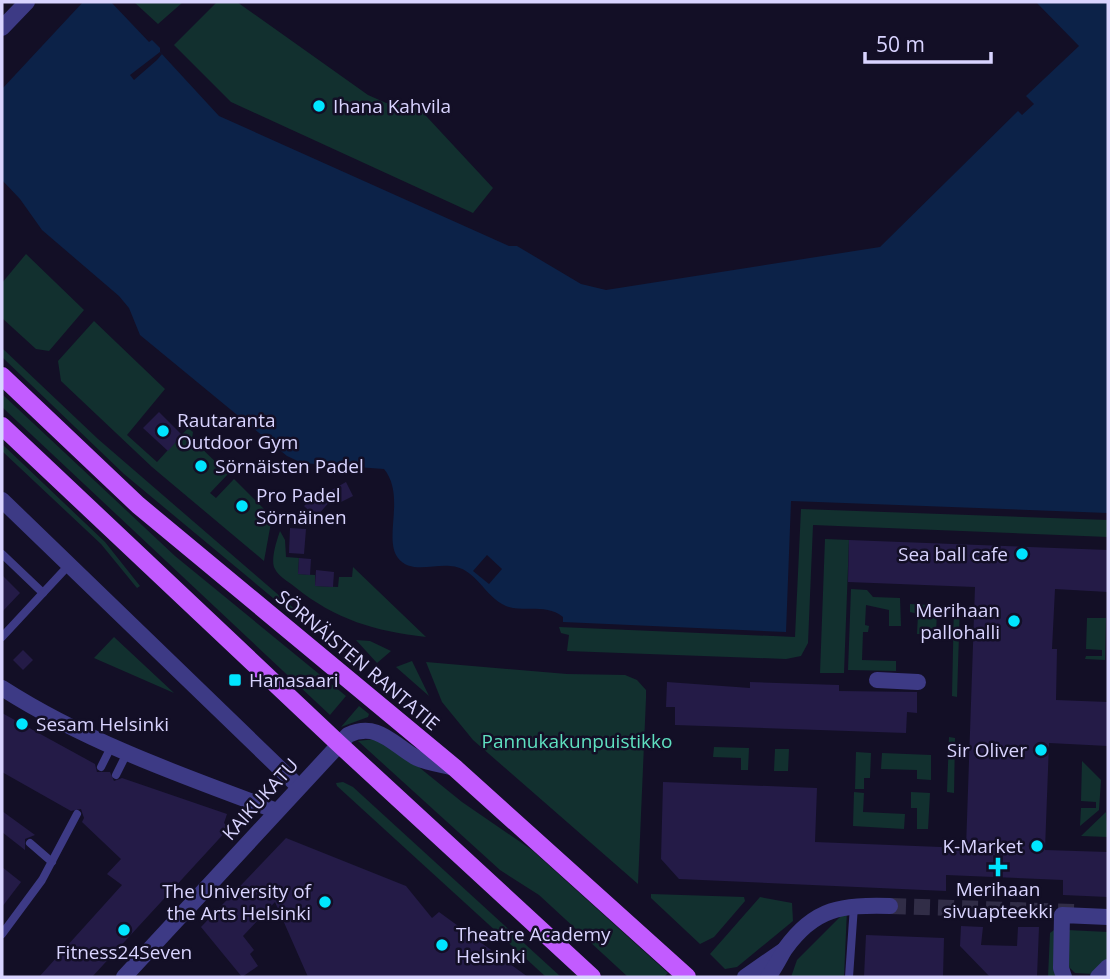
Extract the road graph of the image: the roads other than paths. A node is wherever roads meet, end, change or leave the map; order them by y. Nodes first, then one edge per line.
1 (27, 2) edge
2 (2, 28) edge
3 (2, 376) edge
4 (2, 426) edge
5 (2, 500) edge
6 (2, 554) edge
7 (69, 565) junction
8 (43, 593) junction
9 (2, 637) edge
10 (877, 680) dead end
11 (918, 682) dead end
12 (2, 688) edge
13 (338, 743) junction
14 (112, 746) junction
15 (127, 753) junction
16 (101, 767) dead end
17 (455, 768) junction
18 (116, 775) dead end
19 (299, 787) junction
20 (277, 811) junction
21 (77, 814) dead end
22 (30, 843) dead end
23 (52, 862) junction
24 (853, 906) junction
25 (890, 906) tunnel mouth
26 (1108, 917) edge
27 (2, 933) edge
28 (786, 948) junction
29 (1108, 967) edge
30 (124, 977) edge
31 (592, 977) edge
32 (687, 977) edge
33 (745, 977) edge
34 (768, 977) edge
35 (849, 977) edge
36 (1064, 977) edge
37 (1098, 977) edge

1 - 2 street
3 - 17 main road, SÖRNÄISTEN RANTATIE
4 - 13 main road
5 - 7 street
6 - 8 lane
7 - 8 lane
7 - 19 street
8 - 9 lane
10 - 11 street
12 - 14 street
13 - 17 street, KAIKUKATU
13 - 19 street, KAIKUKATU
13 - 31 main road
14 - 15 street
14 - 16 lane
15 - 18 lane
15 - 20 street
17 - 32 main road, SÖRNÄISTEN RANTATIE
19 - 20 street, KAIKUKATU
20 - 30 street, KAIKUKATU
21 - 23 lane
22 - 23 lane
23 - 27 lane
24 - 25 street
24 - 28 street
24 - 35 lane
26 - 36 street
28 - 33 street
28 - 34 street
29 - 37 street

